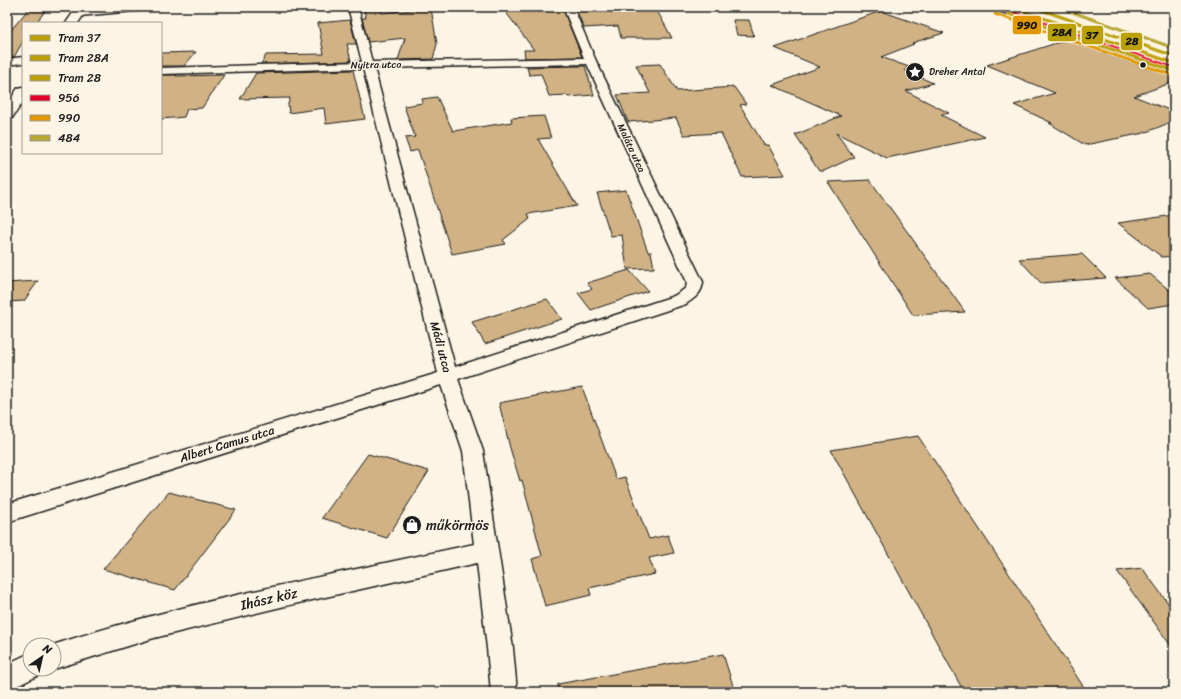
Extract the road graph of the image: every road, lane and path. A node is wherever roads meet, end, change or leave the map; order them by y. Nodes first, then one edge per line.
1 (146, 7) edge
2 (353, 7) edge
3 (568, 7) edge
4 (997, 7) edge
5 (81, 10) edge
6 (73, 22) edge
7 (22, 60) edge
8 (591, 61) junction
9 (7, 62) edge
10 (368, 65) junction
11 (1174, 68) edge
12 (162, 71) edge
13 (22, 92) edge
14 (7, 115) edge
15 (695, 288) joint
16 (448, 376) junction
17 (7, 513) edge
18 (486, 551) junction
19 (62, 655) edge
20 (22, 670) edge
21 (7, 678) edge
22 (504, 692) edge

1 - 5 street
2 - 10 street, Mádi utca
3 - 8 street, Maláta utca
4 - 11 main road
5 - 6 street
7 - 9 street
8 - 10 street, Nyitra utca
8 - 15 street, Maláta utca
10 - 12 street, Nyitra utca
10 - 16 street, Mádi utca
13 - 14 street
15 - 16 street, Albert Camus utca
16 - 17 street, Albert Camus utca
16 - 18 street, Mádi utca
18 - 19 street, Ihász köz
18 - 22 street, Mádi utca
20 - 21 street

